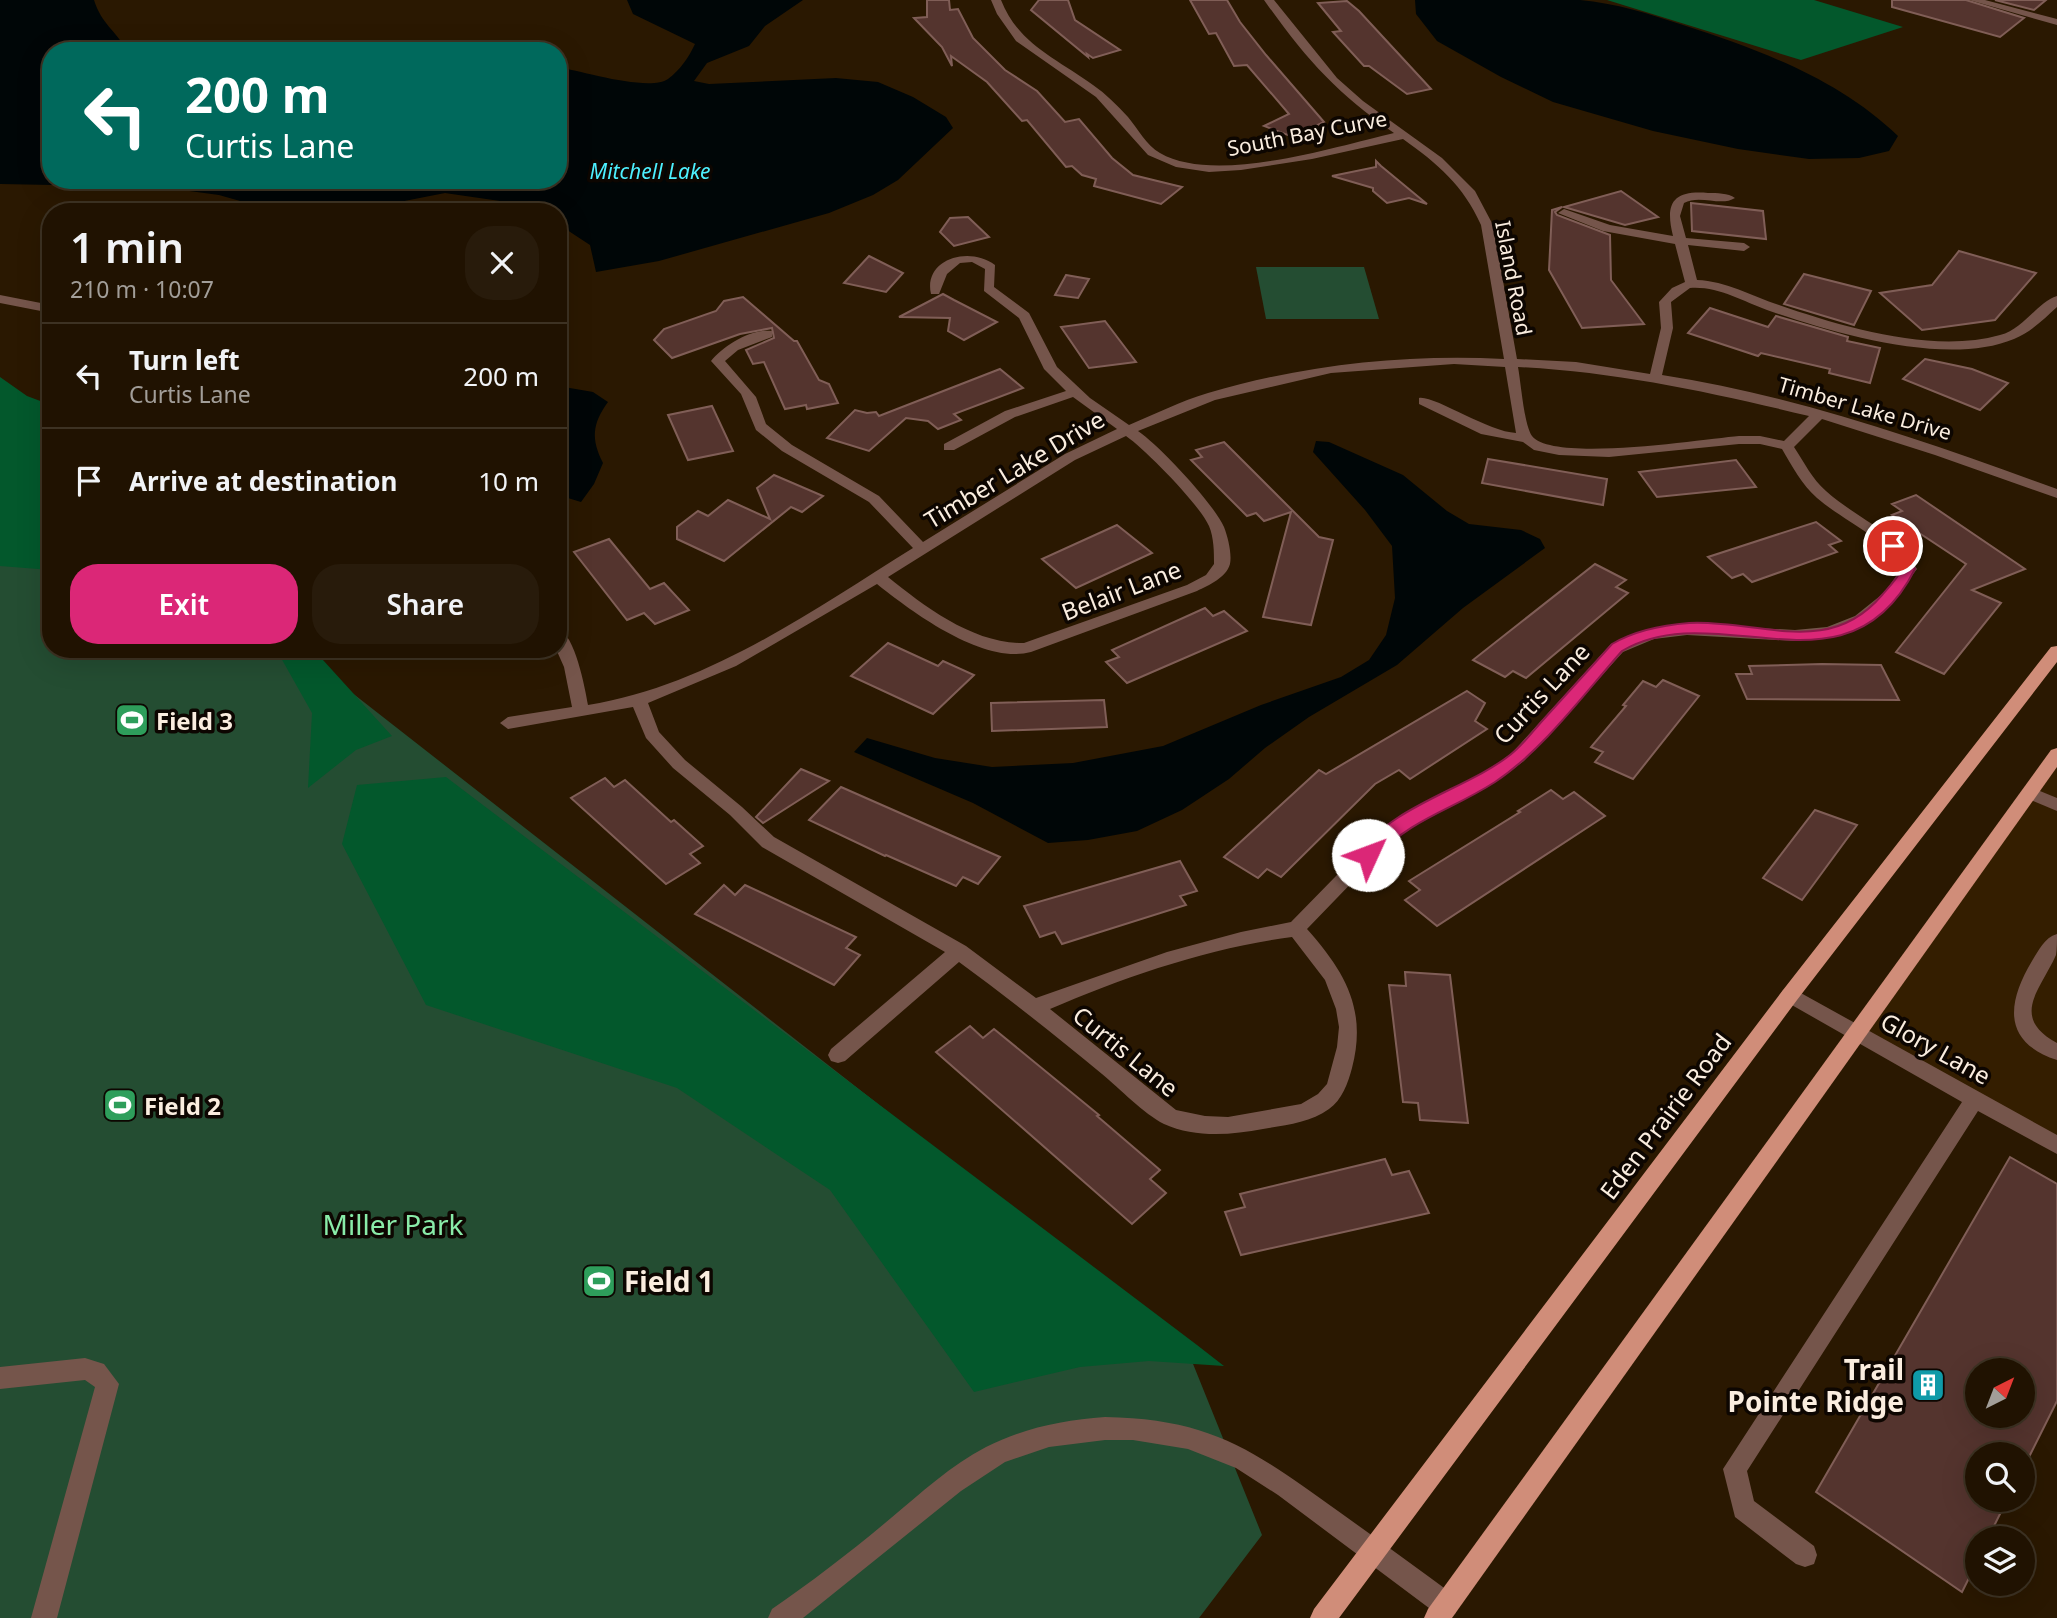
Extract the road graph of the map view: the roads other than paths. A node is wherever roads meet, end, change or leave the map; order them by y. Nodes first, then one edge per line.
1 (996, 0) edge
2 (1269, 0) edge
3 (1974, 0) edge
4 (2057, 22) edge
5 (1401, 135) junction
6 (1729, 198) dead end
7 (1564, 213) dead end
8 (1680, 240) junction
9 (1744, 247) dead end
10 (1692, 285) junction
11 (935, 291) dead end
12 (0, 299) edge
13 (2057, 300) edge
14 (42, 307) edge
15 (767, 334) dead end
16 (1511, 361) junction
17 (1656, 375) junction
18 (1075, 392) junction
19 (1424, 401) dead end
20 (1818, 415) junction
21 (1128, 428) junction
22 (1526, 438) junction
23 (1787, 446) junction
24 (949, 447) dead end
25 (2057, 494) edge
26 (922, 550) junction
27 (878, 577) junction
28 (2057, 650) edge
29 (567, 655) edge
30 (639, 700) junction
31 (581, 710) junction
32 (508, 723) dead end
33 (2057, 754) edge
34 (2030, 793) junction
35 (2057, 805) edge
36 (1296, 929) junction
37 (2057, 941) edge
38 (960, 951) junction
39 (1790, 995) junction
40 (1034, 1007) junction
41 (1857, 1034) junction
42 (2057, 1052) edge
43 (838, 1055) dead end
44 (1975, 1099) junction
45 (2057, 1145) edge
46 (0, 1378) edge
47 (1374, 1550) junction
48 (1805, 1555) dead end
49 (1442, 1611) edge
50 (44, 1618) edge
51 (781, 1618) edge
52 (1323, 1618) edge

1 - 5 street, South Bay Curve
2 - 5 street, Island Road
3 - 4 street
5 - 16 street, Island Road
6 - 8 street
7 - 8 street
8 - 9 street
8 - 10 street
10 - 13 street
10 - 17 street
11 - 18 street
12 - 14 street
15 - 26 street
16 - 17 street, Timber Lake Drive
16 - 21 street, Timber Lake Drive
16 - 22 street, Island Road
17 - 20 street, Timber Lake Drive
18 - 21 street
18 - 24 street
19 - 22 street
20 - 23 street
20 - 25 street, Timber Lake Drive
21 - 26 street, Timber Lake Drive
21 - 27 street, Belair Lane
22 - 23 street
23 - 36 street, Curtis Lane
26 - 27 street, Timber Lake Drive
27 - 30 street, Timber Lake Drive
28 - 39 main road, Eden Prairie Road
29 - 31 street
30 - 31 street, Timber Lake Drive
30 - 38 street, Curtis Lane
31 - 32 street, Timber Lake Drive
33 - 34 main road
34 - 35 street
34 - 41 main road
36 - 40 street
36 - 40 street, Curtis Lane
37 - 42 street
38 - 40 street, Curtis Lane
38 - 43 street
39 - 41 street, Glory Lane
39 - 47 main road, Eden Prairie Road
41 - 44 street, Glory Lane
41 - 49 main road
44 - 45 street, Glory Lane
44 - 48 street
46 - 50 street
47 - 49 street
47 - 51 street
47 - 52 main road, Eden Prairie Road

